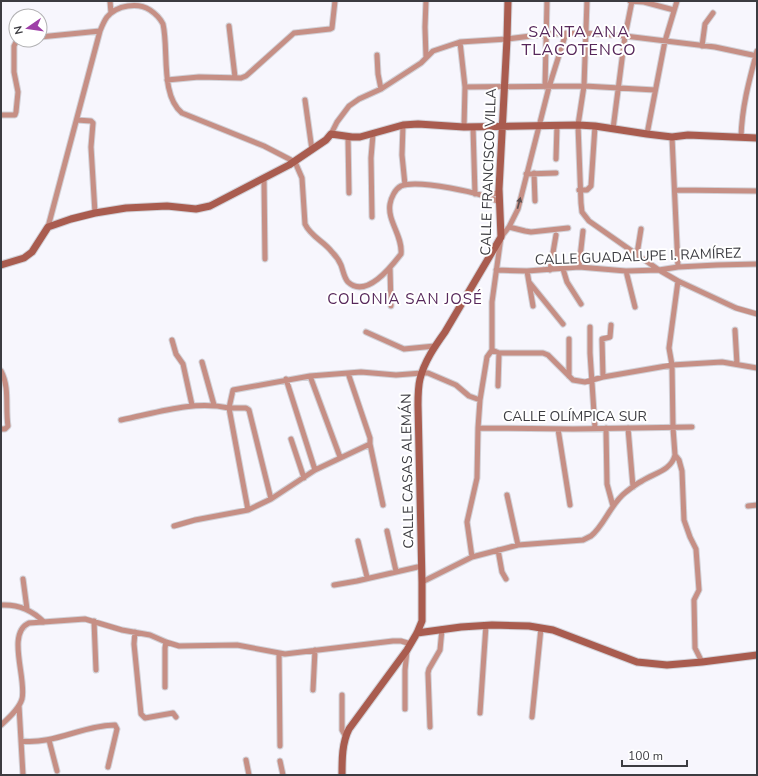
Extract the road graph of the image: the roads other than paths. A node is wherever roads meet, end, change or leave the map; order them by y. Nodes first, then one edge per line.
1 (110, 1) edge
2 (335, 1) edge
3 (426, 1) edge
4 (508, 1) edge
5 (547, 1) edge
6 (586, 1) edge
7 (631, 1) edge
8 (677, 1) edge
9 (674, 10) junction
10 (713, 12) dead end
11 (111, 13) junction
12 (229, 26) dead end
13 (100, 31) junction
14 (566, 33) junction
15 (585, 33) junction
16 (547, 34) junction
17 (48, 36) edge
18 (626, 36) junction
19 (507, 38) junction
20 (665, 41) junction
21 (460, 42) junction
22 (702, 46) junction
23 (14, 48) edge
24 (757, 54) edge
25 (377, 56) dead end
26 (426, 57) junction
27 (235, 77) junction
28 (167, 80) junction
29 (504, 86) junction
30 (584, 86) junction
31 (465, 87) junction
32 (547, 87) junction
33 (619, 88) junction
34 (381, 89) junction
35 (655, 90) junction
36 (305, 100) dead end
37 (1, 115) edge
38 (77, 120) junction
39 (403, 125) junction
40 (502, 126) junction
41 (539, 126) junction
42 (557, 126) junction
43 (578, 126) junction
44 (595, 126) junction
45 (464, 127) junction
46 (473, 127) junction
47 (613, 129) junction
48 (331, 134) junction
49 (373, 134) junction
50 (647, 134) junction
51 (348, 137) junction
52 (672, 137) junction
53 (741, 137) junction
54 (757, 138) edge
55 (312, 150) junction
56 (556, 159) dead end
57 (294, 162) junction
58 (534, 173) junction
59 (556, 173) dead end
60 (526, 174) junction
61 (264, 179) junction
62 (405, 185) junction
63 (499, 189) junction
64 (579, 190) junction
65 (675, 190) junction
66 (757, 191) edge
67 (349, 193) dead end
68 (475, 194) junction
69 (484, 196) junction
70 (535, 201) dead end
71 (499, 202) junction
72 (95, 214) junction
73 (372, 217) dead end
74 (509, 226) junction
75 (48, 227) junction
76 (568, 228) dead end
77 (641, 229) dead end
78 (583, 230) dead end
79 (556, 235) dead end
80 (501, 237) junction
81 (637, 254) junction
82 (265, 259) dead end
83 (1, 264) edge
84 (757, 264) edge
85 (579, 267) junction
86 (678, 267) junction
87 (390, 268) junction
88 (563, 268) junction
89 (496, 270) junction
90 (550, 270) junction
91 (659, 270) junction
92 (527, 271) junction
93 (626, 271) junction
94 (678, 281) junction
95 (529, 282) junction
96 (581, 304) dead end
97 (391, 306) dead end
98 (532, 306) dead end
99 (635, 307) dead end
100 (757, 314) edge
101 (563, 324) dead end
102 (611, 325) dead end
103 (590, 327) dead end
104 (735, 330) dead end
105 (366, 332) dead end
106 (569, 339) dead end
107 (172, 340) dead end
108 (435, 346) junction
109 (492, 350) junction
110 (499, 353) junction
111 (202, 362) dead end
112 (737, 364) junction
113 (672, 365) junction
114 (757, 368) edge
115 (1, 371) edge
116 (348, 373) junction
117 (422, 373) junction
118 (310, 376) junction
119 (569, 376) junction
120 (603, 377) junction
121 (286, 380) junction
122 (592, 381) junction
123 (498, 386) dead end
124 (480, 400) junction
125 (214, 405) junction
126 (192, 406) junction
127 (229, 408) junction
128 (121, 420) dead end
129 (692, 427) dead end
130 (478, 428) junction
131 (595, 428) junction
132 (606, 428) junction
133 (628, 428) junction
134 (673, 428) junction
135 (1, 429) edge
136 (558, 429) junction
137 (291, 439) dead end
138 (370, 444) junction
139 (675, 455) junction
140 (340, 457) junction
141 (315, 470) junction
142 (304, 478) junction
143 (633, 487) junction
144 (507, 495) dead end
145 (271, 499) junction
146 (383, 505) dead end
147 (570, 505) dead end
148 (757, 505) edge
149 (613, 506) junction
150 (748, 506) dead end
151 (248, 510) junction
152 (174, 526) dead end
153 (387, 531) dead end
154 (358, 541) dead end
155 (518, 545) junction
156 (498, 550) junction
157 (472, 556) junction
158 (422, 566) junction
159 (396, 572) junction
160 (367, 578) junction
161 (23, 579) dead end
162 (506, 579) dead end
163 (422, 582) junction
164 (334, 585) dead end
165 (1, 605) edge
166 (27, 609) junction
167 (94, 621) junction
168 (44, 622) junction
169 (486, 625) junction
170 (541, 628) junction
171 (442, 629) junction
172 (135, 632) junction
173 (417, 634) junction
174 (166, 642) junction
175 (409, 647) junction
176 (315, 650) junction
177 (279, 653) junction
178 (757, 654) edge
179 (702, 662) junction
180 (96, 670) dead end
181 (165, 687) dead end
182 (314, 690) dead end
183 (342, 695) dead end
184 (19, 706) junction
185 (405, 709) dead end
186 (480, 712) dead end
187 (176, 717) dead end
188 (532, 717) dead end
189 (1, 725) edge
190 (430, 727) dead end
191 (346, 737) junction
192 (49, 740) junction
193 (21, 741) junction
194 (280, 746) dead end
195 (246, 760) dead end
196 (280, 761) dead end
197 (108, 767) dead end
198 (57, 771) dead end
199 (23, 775) edge
200 (249, 775) edge
201 (283, 775) edge
202 (342, 775) edge

1 - 11 street
2 - 27 street
3 - 26 street
4 - 19 street, CALLE FRANCISCO VILLA
5 - 16 street
6 - 15 street
7 - 9 street
7 - 18 street
8 - 9 street
9 - 20 street
10 - 22 street
11 - 13 street
11 - 28 street
12 - 27 street
13 - 17 street
13 - 38 street
14 - 15 street
14 - 16 street
14 - 32 street, CALLE CASAS ALEMÁN
15 - 18 street
15 - 30 street
16 - 19 street
16 - 32 street
18 - 20 street
18 - 33 street
19 - 21 street
19 - 29 street, CALLE FRANCISCO VILLA
20 - 22 street
20 - 35 street
21 - 26 street
21 - 31 street
22 - 24 street
23 - 37 street
24 - 53 street
25 - 34 street
26 - 34 street
27 - 28 street
28 - 57 street
29 - 31 street
29 - 32 street
29 - 40 street, CALLE FRANCISCO VILLA
30 - 32 street
30 - 33 street
30 - 43 street
31 - 45 street
32 - 41 street, CALLE CASAS ALEMÁN
33 - 35 street
33 - 47 street
34 - 48 street
35 - 50 street
36 - 55 street
38 - 72 street
38 - 75 street
39 - 45 street
39 - 49 street
39 - 62 street
40 - 41 street
40 - 46 street
40 - 63 street, CALLE FRANCISCO VILLA
41 - 42 street
41 - 60 street, CALLE CASAS ALEMÁN
42 - 43 street
42 - 56 street
43 - 44 street
43 - 64 street
44 - 47 street
44 - 64 street
45 - 46 street
46 - 68 street
47 - 50 street
48 - 51 street
48 - 55 street
49 - 51 street
49 - 73 street
50 - 52 street
51 - 67 street
52 - 53 street
52 - 65 street
53 - 54 street
55 - 57 street
57 - 61 street
57 - 87 street
58 - 59 street
58 - 60 street
58 - 70 street
74 -> 60 street, CALLE CASAS ALEMÁN
61 - 72 street
61 - 82 street
62 - 68 street
62 - 87 street
63 - 69 street
63 - 71 street, CALLE FRANCISCO VILLA
64 - 81 street
65 - 66 street
65 - 86 street
68 - 69 street
69 - 71 street
71 - 80 street, CALLE FRANCISCO VILLA
72 - 75 street
74 - 76 street
74 - 80 street, CALLE CASAS ALEMÁN
75 - 83 street
77 - 81 street
78 - 85 street
79 - 90 street
80 - 89 street, CALLE FRANCISCO VILLA
80 - 108 street, CALLE CASAS ALEMÁN
81 - 91 street
84 - 86 street, CALLE GUADALUPE I. RAMÍREZ
85 - 88 street, CALLE GUADALUPE I. RAMÍREZ
85 - 93 street, CALLE GUADALUPE I. RAMÍREZ
86 - 91 street, CALLE GUADALUPE I. RAMÍREZ
87 - 97 street
88 - 90 street, CALLE GUADALUPE I. RAMÍREZ
88 - 96 street
89 - 92 street, CALLE GUADALUPE I. RAMÍREZ
89 - 109 street, CALLE FRANCISCO VILLA
90 - 92 street, CALLE GUADALUPE I. RAMÍREZ
91 - 93 street, CALLE GUADALUPE I. RAMÍREZ
91 - 94 street
92 - 95 street
93 - 99 street
94 - 100 street
94 - 113 street
95 - 98 street
95 - 101 street
102 - 120 street
103 - 122 street
104 - 112 street
105 - 108 street
106 - 119 street
107 - 126 street
108 - 117 street, CALLE CASAS ALEMÁN
109 - 110 street
109 - 124 street, CALLE FRANCISCO VILLA
110 - 119 street
110 - 123 street
111 - 125 street
112 - 113 street
112 - 114 street
113 - 120 street
113 - 134 street
115 - 135 street
116 - 117 street
116 - 118 street
116 - 138 street
117 - 124 street
117 - 158 street, CALLE CASAS ALEMÁN
118 - 121 street
118 - 140 street
119 - 122 street
120 - 122 street
121 - 127 street
121 - 141 street
122 - 131 street
124 - 130 street, CALLE FRANCISCO VILLA
125 - 126 street
125 - 127 street
126 - 128 street
127 - 145 street
127 - 151 street
129 - 134 street, CALLE OLÍMPICA SUR
130 - 136 street, CALLE OLÍMPICA SUR
130 - 157 street, CALLE FRANCISCO VILLA
131 - 132 street, CALLE OLÍMPICA SUR
131 - 136 street, CALLE OLÍMPICA SUR
132 - 133 street, CALLE OLÍMPICA SUR
132 - 149 street
133 - 134 street, CALLE OLÍMPICA SUR
133 - 143 street
134 - 139 street
136 - 147 street
137 - 142 street
138 - 140 street
138 - 146 street
139 - 143 street
139 - 179 street
140 - 141 street
141 - 142 street
142 - 145 street
143 - 149 street
144 - 155 street
145 - 151 street
148 - 150 street
149 - 155 street
151 - 152 street
153 - 159 street
154 - 160 street
155 - 156 street
156 - 157 street
156 - 162 street
157 - 163 street
158 - 159 street
158 - 163 street, CALLE CASAS ALEMÁN
159 - 160 street
160 - 164 street
161 - 166 street
163 - 173 street, CALLE CASAS ALEMÁN
165 - 166 street
166 - 168 street
167 - 168 street
167 - 172 street
167 - 180 street
168 - 184 street
169 - 170 street
169 - 171 street
169 - 186 street
170 - 179 street
170 - 188 street
171 - 173 street
171 - 190 street
172 - 174 street
172 - 187 street
173 - 175 street, CALLE CASAS ALEMÁN
174 - 177 street
174 - 181 street
175 - 176 street
175 - 185 street
175 - 191 street, CALLE CASAS ALEMÁN
176 - 177 street
176 - 182 street
177 - 194 street
178 - 179 street
183 - 191 street
184 - 189 street
184 - 193 street
191 - 202 street, CALLE CASAS ALEMÁN
192 - 193 street
192 - 197 street
192 - 198 street
193 - 199 street
195 - 200 street
196 - 201 street

